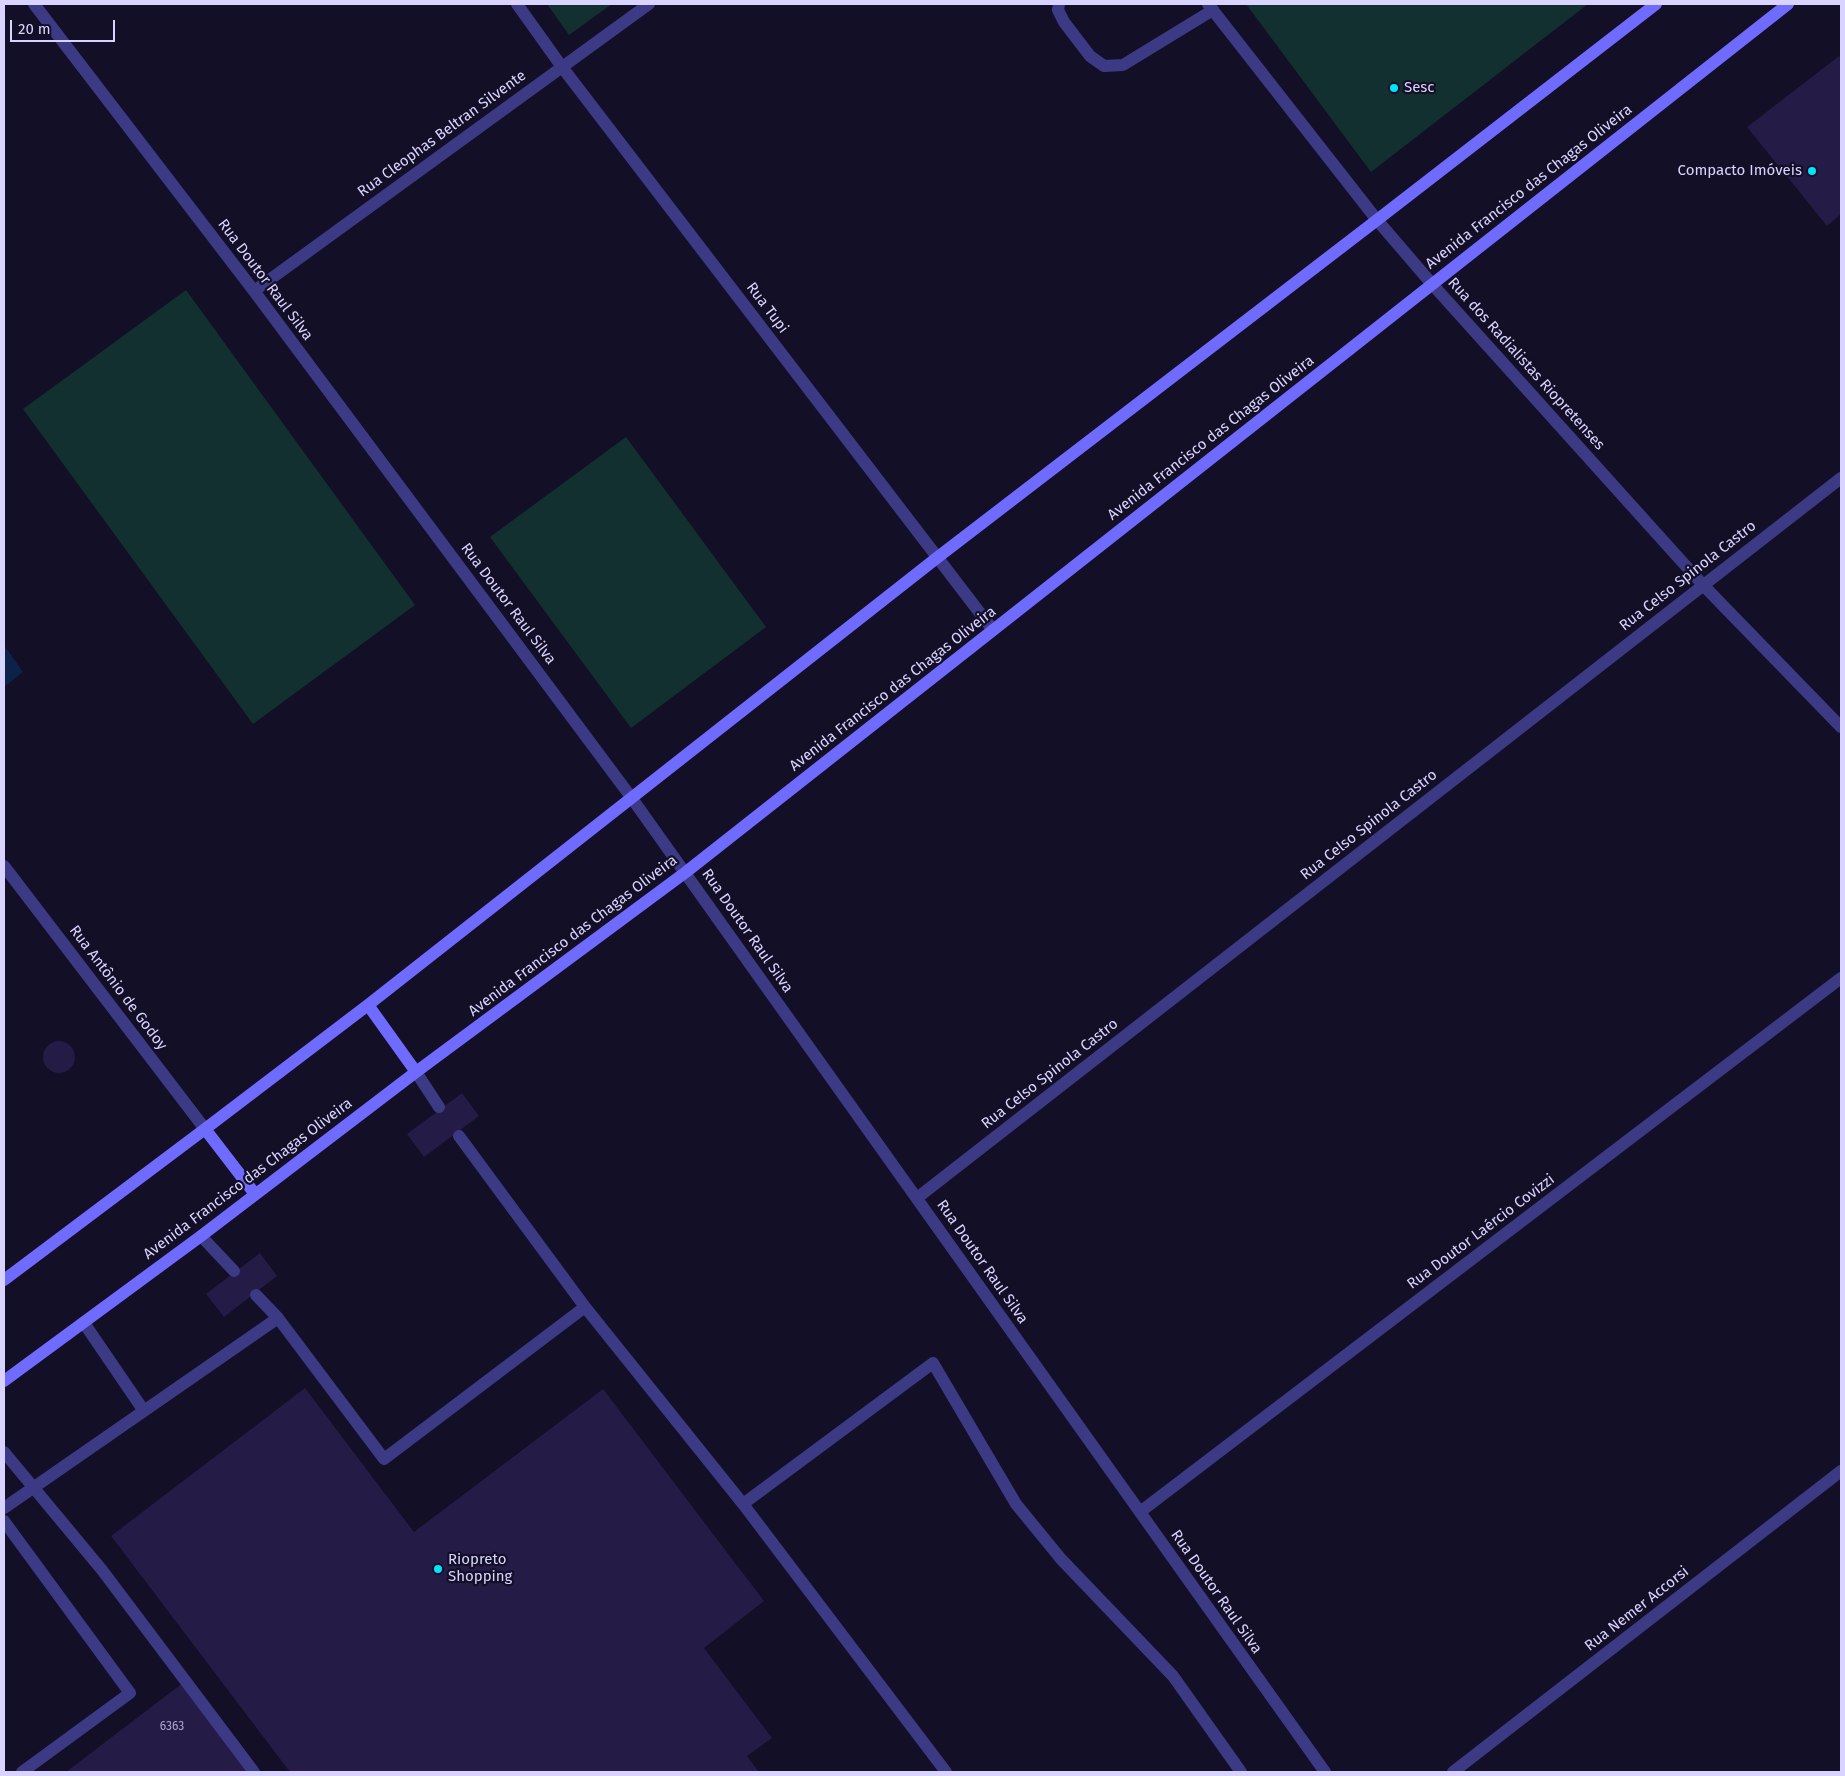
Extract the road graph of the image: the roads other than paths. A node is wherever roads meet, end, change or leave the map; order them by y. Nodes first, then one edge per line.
1 (34, 4) edge
2 (517, 4) edge
3 (649, 4) edge
4 (1059, 4) edge
5 (1656, 4) edge
6 (1788, 4) edge
7 (1210, 7) edge
8 (562, 67) junction
9 (1377, 220) junction
10 (1432, 284) junction
11 (254, 291) junction
12 (1841, 478) edge
13 (938, 557) junction
14 (1703, 585) junction
15 (993, 630) junction
16 (1841, 727) edge
17 (631, 797) junction
18 (4, 866) edge
19 (686, 872) junction
20 (1841, 978) edge
21 (368, 1005) junction
22 (416, 1072) junction
23 (440, 1107) dead end
24 (206, 1129) junction
25 (459, 1136) dead end
26 (255, 1194) junction
27 (917, 1198) junction
28 (201, 1236) junction
29 (234, 1271) dead end
30 (4, 1280) edge
31 (256, 1295) dead end
32 (585, 1307) junction
33 (278, 1318) junction
34 (84, 1323) junction
35 (4, 1381) edge
36 (144, 1411) junction
37 (4, 1452) edge
38 (1841, 1471) edge
39 (33, 1488) junction
40 (743, 1504) junction
41 (4, 1508) edge
42 (1140, 1512) junction
43 (4, 1521) edge
44 (22, 1772) edge
45 (254, 1772) edge
46 (946, 1772) edge
47 (1241, 1772) edge
48 (1324, 1772) edge
49 (1453, 1772) edge

1 - 11 street, Rua Doutor Raul Silva
2 - 8 street, Rua Tupi
3 - 8 street, Rua Cleophas Beltran Silvente
4 - 7 street
5 - 9 main road
6 - 10 main road, Avenida Francisco das Chagas Oliveira
7 - 9 street, Rua dos Radialistas Riopretenses
8 - 11 street, Rua Cleophas Beltran Silvente
8 - 13 street, Rua Tupi
9 - 10 street, Rua dos Radialistas Riopretenses
9 - 13 main road
10 - 14 street, Rua dos Radialistas Riopretenses
10 - 15 main road, Avenida Francisco das Chagas Oliveira
11 - 17 street, Rua Doutor Raul Silva
12 - 14 street, Rua Celso Spinola Castro
13 - 15 street, Rua Tupi
13 - 17 main road
14 - 16 street, Rua dos Radialistas Riopretenses
14 - 27 street, Rua Celso Spinola Castro
15 - 19 main road, Avenida Francisco das Chagas Oliveira
17 - 19 street, Rua Doutor Raul Silva
17 - 21 main road
18 - 24 street, Rua Antônio de Godoy
19 - 22 main road, Avenida Francisco das Chagas Oliveira
19 - 27 street, Rua Doutor Raul Silva
20 - 42 street, Rua Doutor Laércio Covizzi
21 - 22 main road
21 - 24 main road
22 - 23 street
22 - 26 main road, Avenida Francisco das Chagas Oliveira
24 - 26 main road
24 - 30 main road
25 - 32 street
26 - 28 main road, Avenida Francisco das Chagas Oliveira
27 - 42 street, Rua Doutor Raul Silva
28 - 29 street
28 - 34 main road, Avenida Francisco das Chagas Oliveira
31 - 33 street
32 - 33 street
32 - 40 street
33 - 36 street
34 - 35 main road, Avenida Francisco das Chagas Oliveira
34 - 36 street
36 - 39 street
37 - 39 street
38 - 49 street, Rua Nemer Accorsi
39 - 41 street
39 - 45 street
40 - 46 street
40 - 47 street
42 - 48 street, Rua Doutor Raul Silva
43 - 44 street

